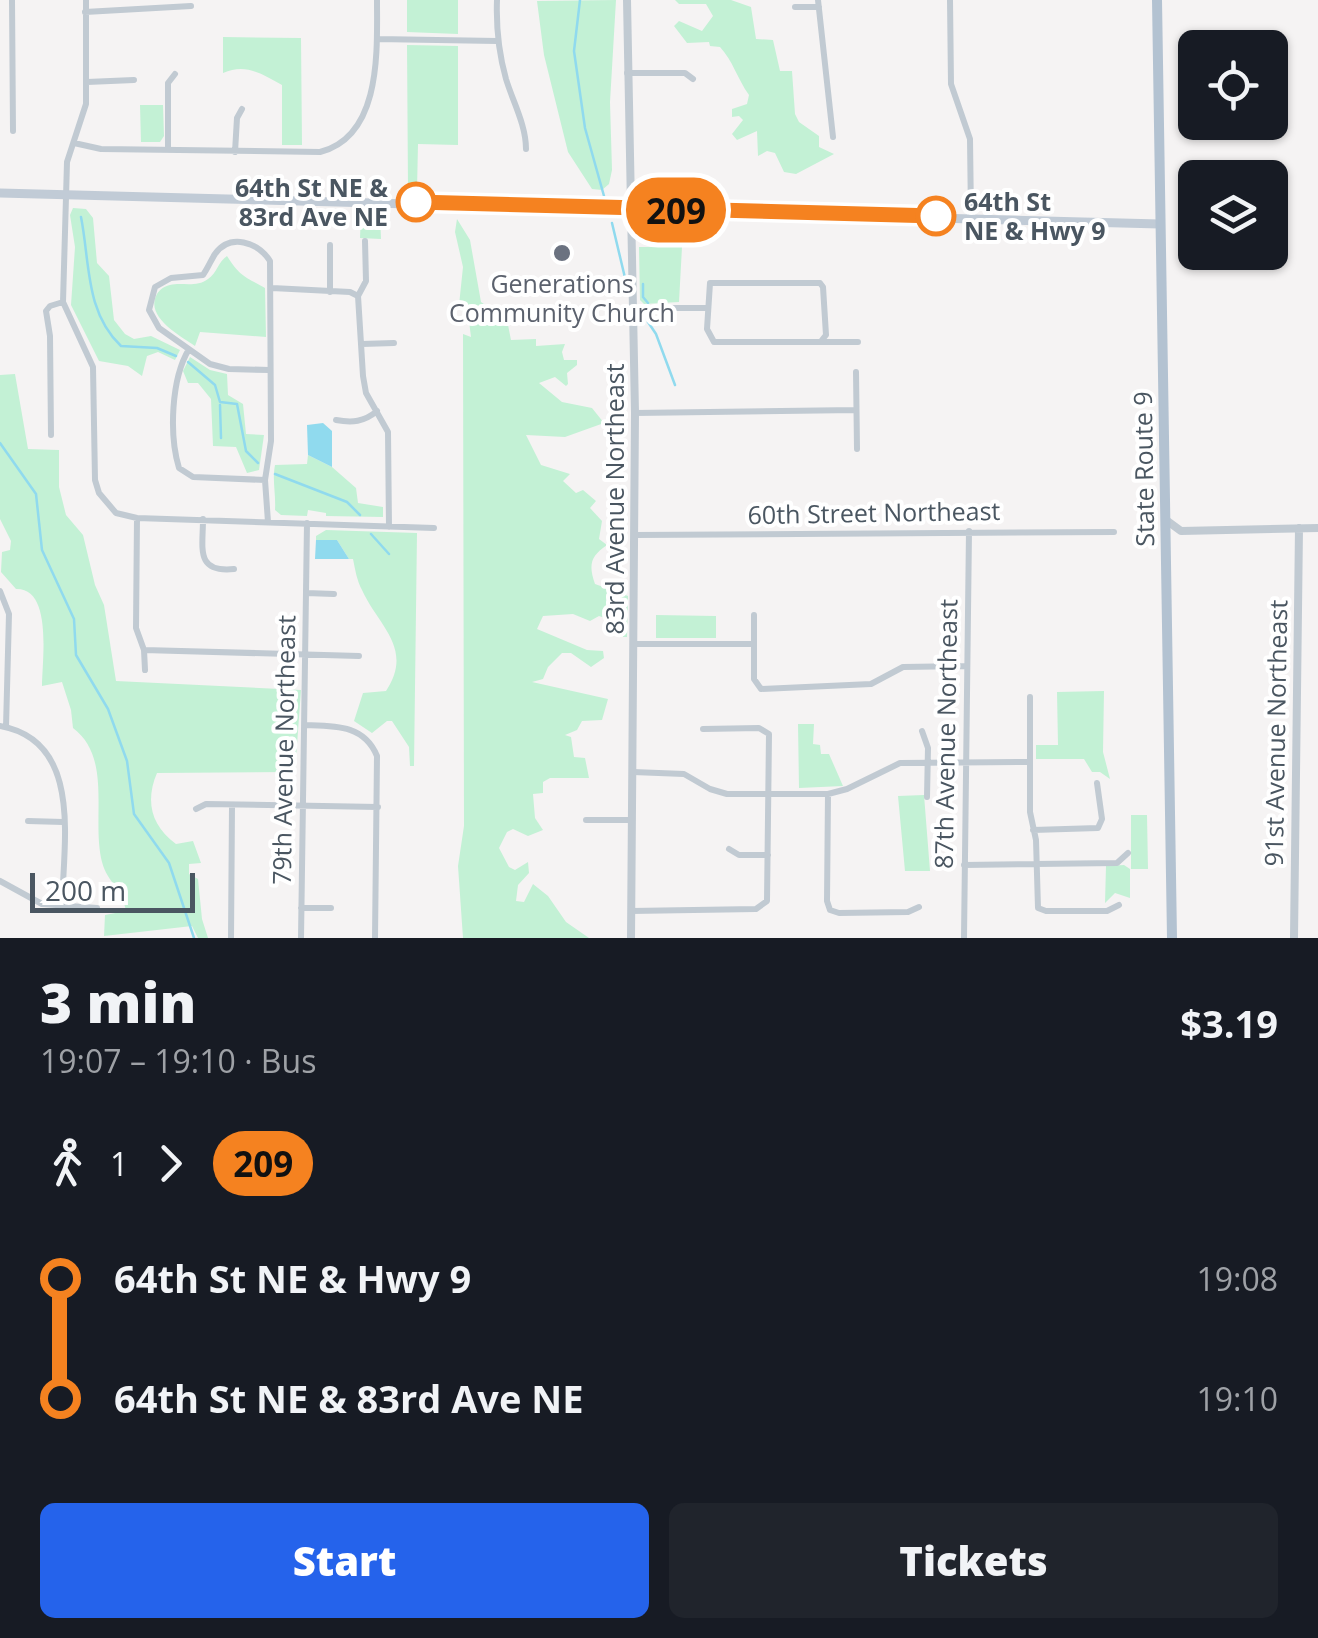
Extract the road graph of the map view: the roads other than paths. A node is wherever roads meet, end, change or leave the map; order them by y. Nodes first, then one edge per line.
1 (12, 0) edge
2 (86, 0) edge
3 (377, 0) edge
4 (497, 0) edge
5 (626, 0) edge
6 (950, 0) edge
7 (1157, 0) edge
8 (819, 3) edge
9 (191, 6) dead end
10 (795, 8) dead end
11 (85, 12) junction
12 (377, 39) junction
13 (498, 41) junction
14 (628, 73) junction
15 (175, 74) dead end
16 (693, 79) dead end
17 (134, 80) dead end
18 (87, 82) junction
19 (242, 109) dead end
20 (13, 131) dead end
21 (833, 137) dead end
22 (74, 143) junction
23 (526, 148) dead end
24 (168, 150) junction
25 (235, 152) junction
26 (0, 193) edge
27 (64, 194) junction
28 (630, 208) junction
29 (971, 216) junction
30 (1160, 224) junction
31 (365, 241) dead end
32 (330, 245) dead end
33 (272, 288) junction
34 (330, 292) junction
35 (358, 296) junction
36 (63, 302) junction
37 (633, 308) junction
38 (706, 308) junction
39 (822, 340) junction
40 (858, 342) dead end
41 (394, 343) dead end
42 (362, 344) junction
43 (189, 349) junction
44 (270, 370) junction
45 (856, 372) dead end
46 (377, 410) junction
47 (856, 410) junction
48 (635, 412) junction
49 (336, 420) dead end
50 (52, 435) dead end
51 (857, 449) dead end
52 (265, 480) junction
53 (137, 518) junction
54 (203, 519) junction
55 (1165, 520) junction
56 (268, 522) junction
57 (307, 523) junction
58 (389, 527) junction
59 (434, 528) dead end
60 (1299, 528) junction
61 (1318, 528) edge
62 (1182, 530) junction
63 (968, 532) junction
64 (1114, 532) dead end
65 (635, 535) junction
66 (1165, 544) junction
67 (234, 569) dead end
68 (0, 592) edge
69 (306, 593) junction
70 (334, 594) dead end
71 (754, 616) dead end
72 (635, 644) junction
73 (754, 644) junction
74 (144, 650) junction
75 (305, 654) junction
76 (358, 656) dead end
77 (966, 666) junction
78 (145, 670) dead end
79 (1030, 698) dead end
80 (304, 725) junction
81 (3, 726) edge
82 (703, 728) dead end
83 (922, 731) dead end
84 (928, 762) junction
85 (965, 762) junction
86 (1030, 762) junction
87 (633, 772) junction
88 (1097, 783) dead end
89 (769, 794) junction
90 (828, 794) junction
91 (927, 797) dead end
92 (232, 806) junction
93 (303, 807) junction
94 (378, 807) junction
95 (196, 809) dead end
96 (586, 820) dead end
97 (632, 820) junction
98 (28, 821) dead end
99 (63, 822) junction
100 (1033, 830) junction
101 (730, 849) dead end
102 (1128, 853) dead end
103 (768, 855) junction
104 (1036, 865) junction
105 (964, 866) junction
106 (0, 881) edge
107 (1119, 906) dead end
108 (62, 907) junction
109 (919, 907) dead end
110 (97, 908) dead end
111 (302, 908) junction
112 (331, 908) dead end
113 (631, 910) junction
114 (231, 938) edge
115 (301, 938) edge
116 (375, 938) edge
117 (631, 938) edge
118 (964, 938) edge
119 (1172, 938) edge
120 (1294, 938) edge

1 - 20 street
2 - 11 street
3 - 12 street
4 - 13 street
5 - 14 street, 83rd Avenue Northeast
6 - 29 street
7 - 30 main road, State Route 9
8 - 10 street
8 - 21 street
9 - 11 street
11 - 18 street
12 - 13 street
12 - 25 street
13 - 23 street
14 - 16 street
14 - 28 street, 83rd Avenue Northeast
15 - 24 street
17 - 18 street
18 - 22 street
19 - 25 street
22 - 24 street
22 - 27 street
24 - 25 street
26 - 27 main road
27 - 28 main road
27 - 36 street
28 - 29 main road
28 - 37 street, 83rd Avenue Northeast
29 - 30 main road
30 - 55 main road, State Route 9
31 - 35 street
32 - 34 street
33 - 34 street
33 - 43 street
33 - 44 street
34 - 35 street
35 - 42 street
36 - 50 street
36 - 53 street
37 - 38 street
37 - 48 street, 83rd Avenue Northeast
38 - 39 street
38 - 39 street
39 - 40 street
41 - 42 street
42 - 46 street
43 - 44 street
43 - 52 street
44 - 52 street
45 - 47 street
46 - 49 street
46 - 58 street
47 - 48 street
47 - 51 street
48 - 65 street, 83rd Avenue Northeast
52 - 56 street
53 - 54 street
53 - 74 street
54 - 56 street
54 - 67 street
55 - 62 street
55 - 66 main road, State Route 9
56 - 57 street
57 - 58 street
57 - 69 street, 79th Avenue Northeast
58 - 59 street
60 - 61 street
60 - 62 street
60 - 120 street, 91st Avenue Northeast
62 - 66 street
63 - 64 street, 60th Street Northeast
63 - 65 street, 60th Street Northeast
63 - 77 street, 87th Avenue Northeast
65 - 72 street, 83rd Avenue Northeast
66 - 119 main road, State Route 9
68 - 81 street
69 - 70 street, 79th Avenue Northeast
69 - 75 street, 79th Avenue Northeast
71 - 73 street
72 - 73 street
72 - 87 street, 83rd Avenue Northeast
73 - 77 street
74 - 75 street
74 - 78 street
75 - 76 street
75 - 80 street, 79th Avenue Northeast
77 - 85 street, 87th Avenue Northeast
79 - 86 street
80 - 93 street, 79th Avenue Northeast
80 - 94 street
81 - 99 street
82 - 89 street
83 - 84 street
84 - 85 street
84 - 90 street
84 - 91 street
85 - 86 street
85 - 105 street, 87th Avenue Northeast
86 - 100 street
87 - 89 street
87 - 97 street, 83rd Avenue Northeast
88 - 100 street
89 - 90 street
89 - 103 street
90 - 109 street
92 - 93 street
92 - 95 street
92 - 114 street
93 - 94 street
93 - 111 street, 79th Avenue Northeast
94 - 116 street
96 - 97 street
97 - 113 street, 83rd Avenue Northeast
98 - 99 street
99 - 108 street
100 - 104 street
101 - 103 street
102 - 104 street
103 - 113 street
104 - 105 street
104 - 107 street
105 - 118 street, 87th Avenue Northeast
106 - 108 street
108 - 110 street
111 - 112 street, 79th Avenue Northeast
111 - 115 street, 79th Avenue Northeast
113 - 117 street, 83rd Avenue Northeast

